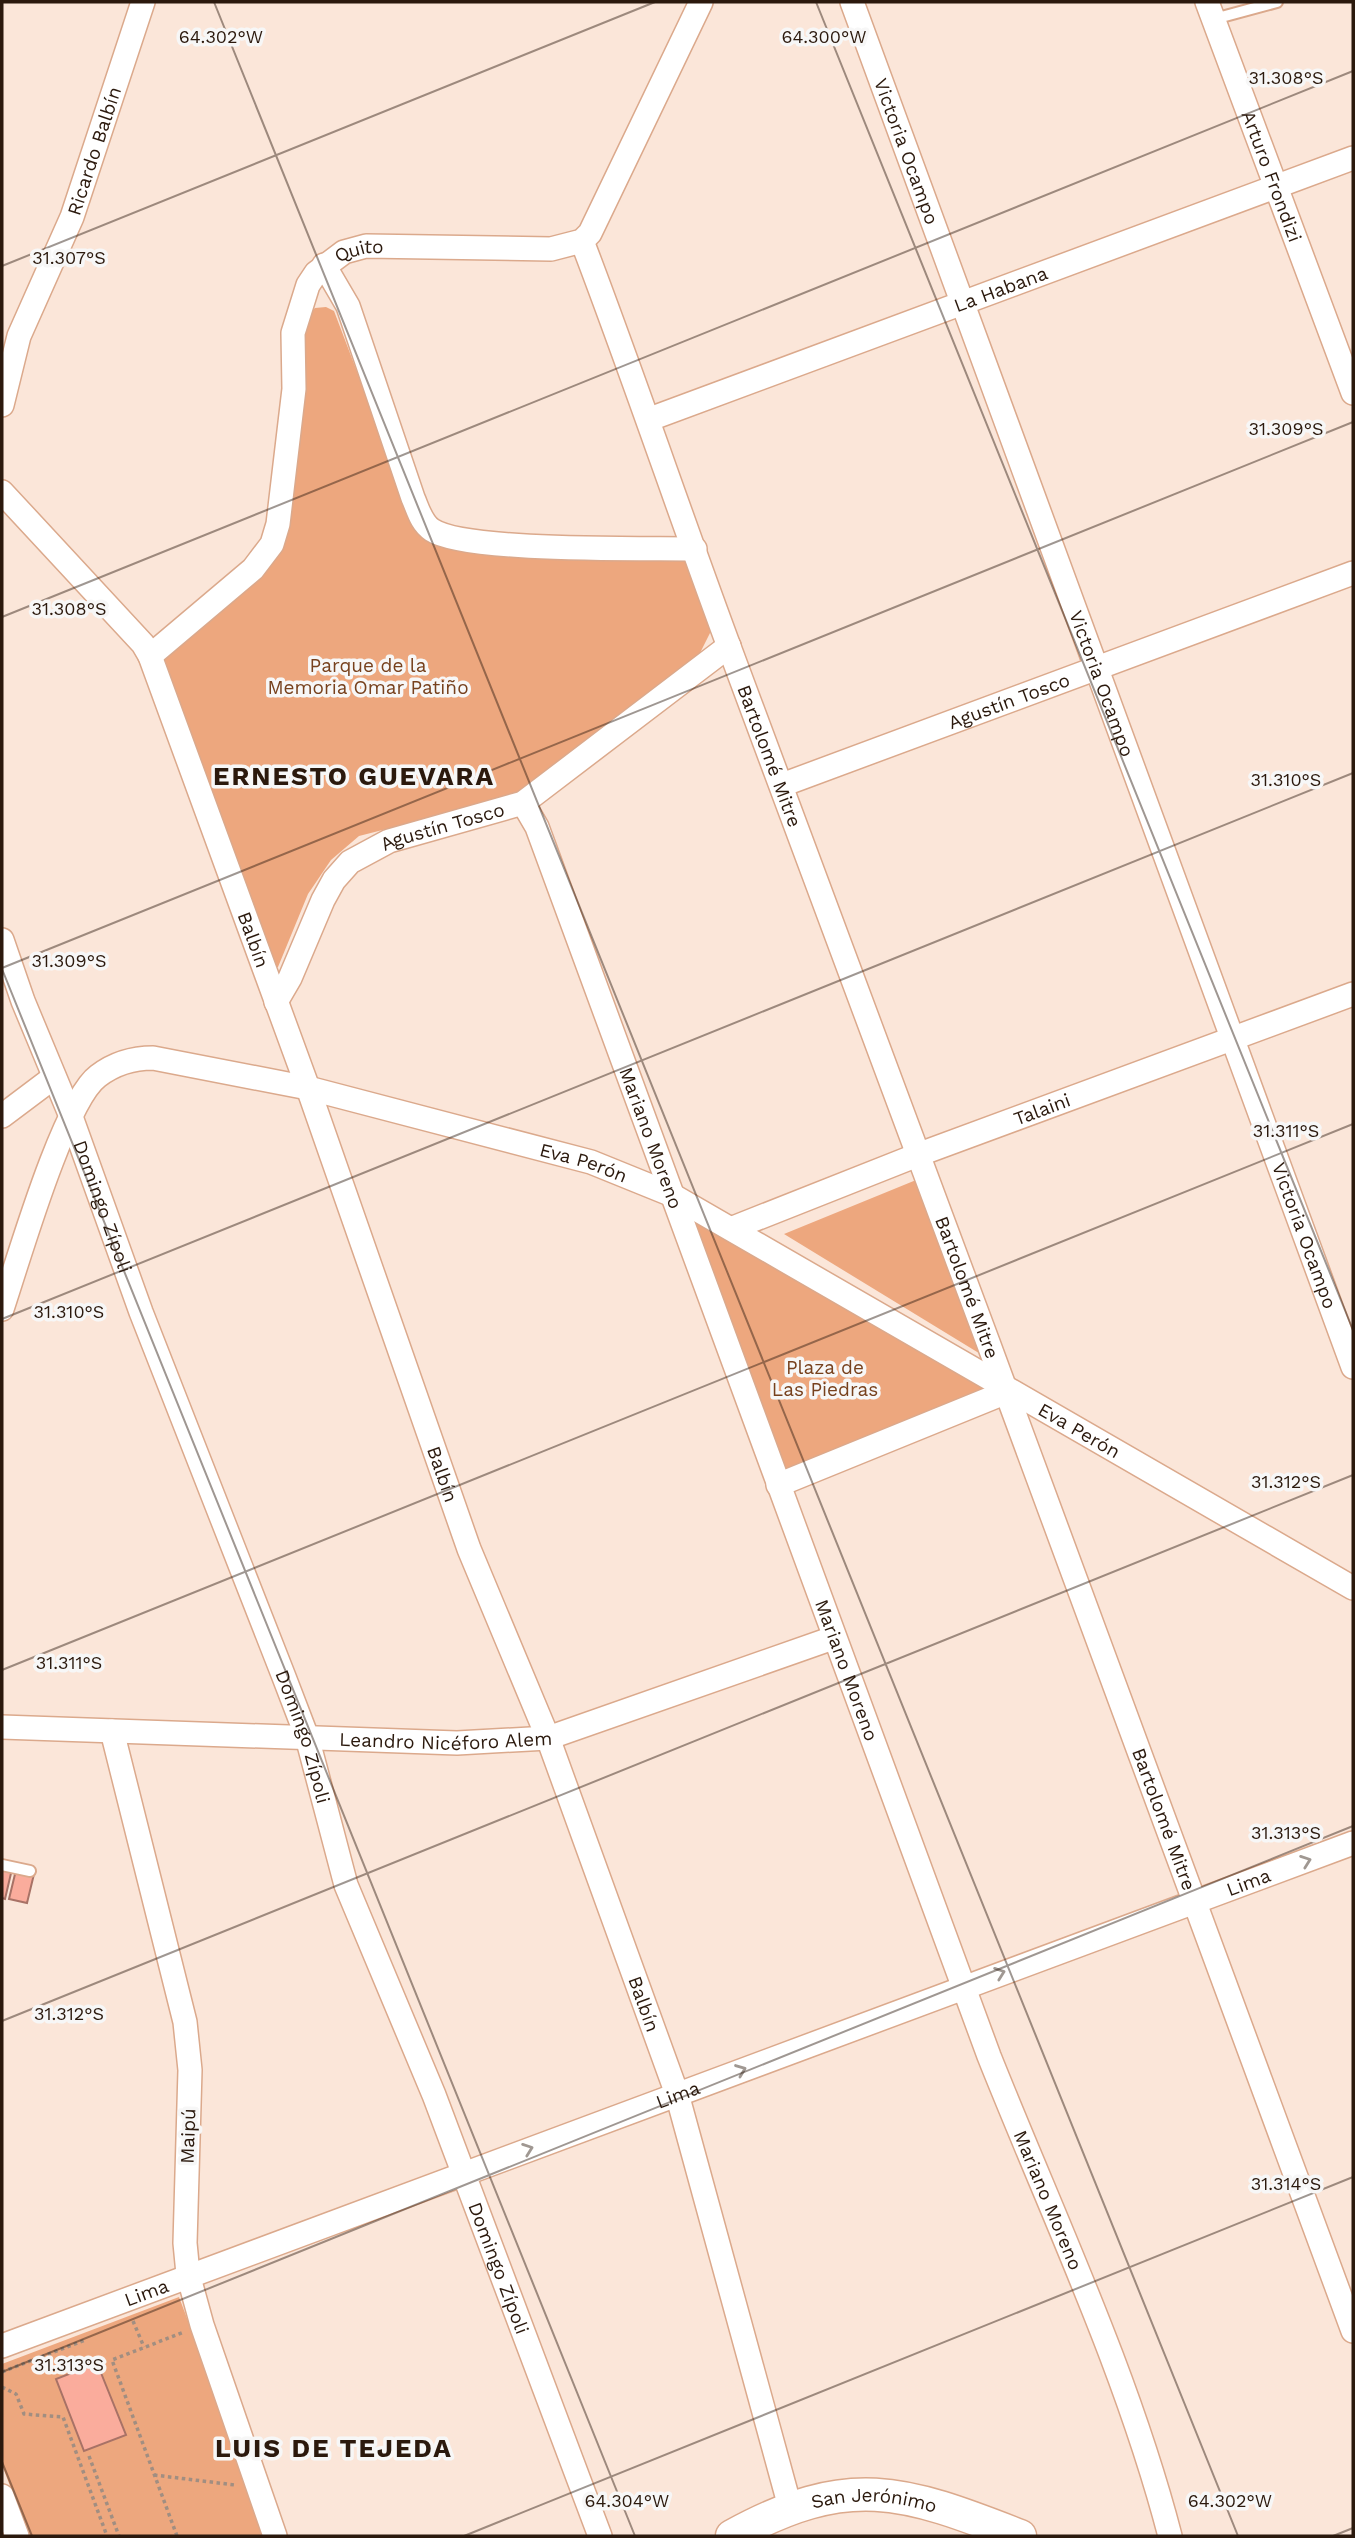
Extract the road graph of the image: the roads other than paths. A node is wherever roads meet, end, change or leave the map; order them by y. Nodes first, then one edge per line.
1 (143, 2) edge
2 (701, 2) edge
3 (852, 2) edge
4 (1277, 2) edge
5 (1210, 10) edge
6 (1353, 158) edge
7 (1276, 186) junction
8 (583, 241) junction
9 (324, 265) junction
10 (961, 301) junction
11 (10, 332) edge
12 (1353, 393) edge
13 (2, 405) edge
14 (650, 419) junction
15 (2, 492) edge
16 (695, 549) junction
17 (1353, 573) edge
18 (729, 646) junction
19 (150, 656) junction
20 (1097, 668) junction
21 (782, 785) junction
22 (523, 803) junction
23 (2, 940) edge
24 (1353, 994) edge
25 (276, 1002) junction
26 (1232, 1039) junction
27 (54, 1077) junction
28 (307, 1088) junction
29 (70, 1114) junction
30 (2, 1116) edge
31 (920, 1154) junction
32 (670, 1194) junction
33 (733, 1228) junction
34 (2, 1309) edge
35 (1353, 1367) edge
36 (1009, 1391) junction
37 (778, 1485) junction
38 (1353, 1588) edge
39 (833, 1638) junction
40 (2, 1727) edge
41 (112, 1731) junction
42 (307, 1737) junction
43 (548, 1738) junction
44 (1353, 1843) edge
45 (2, 1865) edge
46 (30, 1871) dead end
47 (1195, 1902) junction
48 (963, 1987) junction
49 (677, 2094) junction
50 (464, 2172) junction
51 (188, 2274) junction
52 (1353, 2331) edge
53 (2, 2346) edge
54 (2, 2496) edge
55 (790, 2507) junction
56 (972, 2527) edge
57 (17, 2536) edge
58 (275, 2536) edge
59 (600, 2536) edge
60 (732, 2536) edge
61 (1020, 2536) edge
62 (1170, 2536) edge

1 - 11 street, Ricardo Balbín
2 - 8 street
3 - 10 street, Victoria Ocampo
4 - 5 lane
5 - 7 street, Arturo Frondizi
6 - 7 street, La Habana
7 - 10 street, La Habana
7 - 12 street, Arturo Frondizi
8 - 9 street, Quito
8 - 14 street, Bartolomé Mitre
9 - 16 street
9 - 19 street, Quito
10 - 14 street, La Habana
10 - 20 street, Victoria Ocampo
11 - 13 street, Ricardo Balbín
14 - 16 street, Bartolomé Mitre
15 - 19 street, Balbín
16 - 18 street, Bartolomé Mitre
17 - 20 street, Agustín Tosco
18 - 21 street, Bartolomé Mitre
18 - 22 street, Agustín Tosco
19 - 25 street, Balbín
20 - 21 street, Agustín Tosco
20 - 26 street, Victoria Ocampo
21 - 31 street, Bartolomé Mitre
22 - 25 street, Agustín Tosco
22 - 32 street, Mariano Moreno
23 - 27 street, Domingo Zípoli
24 - 26 street, Talaini
25 - 28 street, Balbín
26 - 31 street, Talaini
26 - 35 street, Victoria Ocampo
27 - 29 street, Domingo Zípoli
27 - 30 street
28 - 29 street, Eva Perón
28 - 32 street, Eva Perón
28 - 43 street, Balbín
29 - 34 street, Eva Perón
29 - 42 street, Domingo Zípoli
31 - 33 street, Talaini
31 - 36 street, Bartolomé Mitre
32 - 33 street, Eva Perón
32 - 37 street, Mariano Moreno
33 - 36 street, Eva Perón
36 - 37 street
36 - 38 street, Eva Perón
36 - 47 street, Bartolomé Mitre
37 - 39 street, Mariano Moreno
39 - 43 street, Leandro Nicéforo Alem
39 - 48 street, Mariano Moreno
40 - 41 street, Leandro Nicéforo Alem
41 - 42 street, Leandro Nicéforo Alem
41 - 51 street, Maipú
42 - 43 street, Leandro Nicéforo Alem
42 - 50 street, Domingo Zípoli
43 - 49 street, Balbín
47 -> 44 street, Lima
45 - 46 lane
48 -> 47 street, Lima
47 - 52 street, Bartolomé Mitre
49 -> 48 street, Lima
48 - 62 street, Mariano Moreno
50 -> 49 street, Lima
49 - 55 street, Balbín
50 - 51 street, Lima
50 - 59 street, Domingo Zípoli
51 - 53 street, Lima
51 - 58 street, Maipú
54 - 57 street
55 - 56 main road, San Jerónimo
55 - 60 main road, San Jerónimo
56 - 61 main road, San Jerónimo

